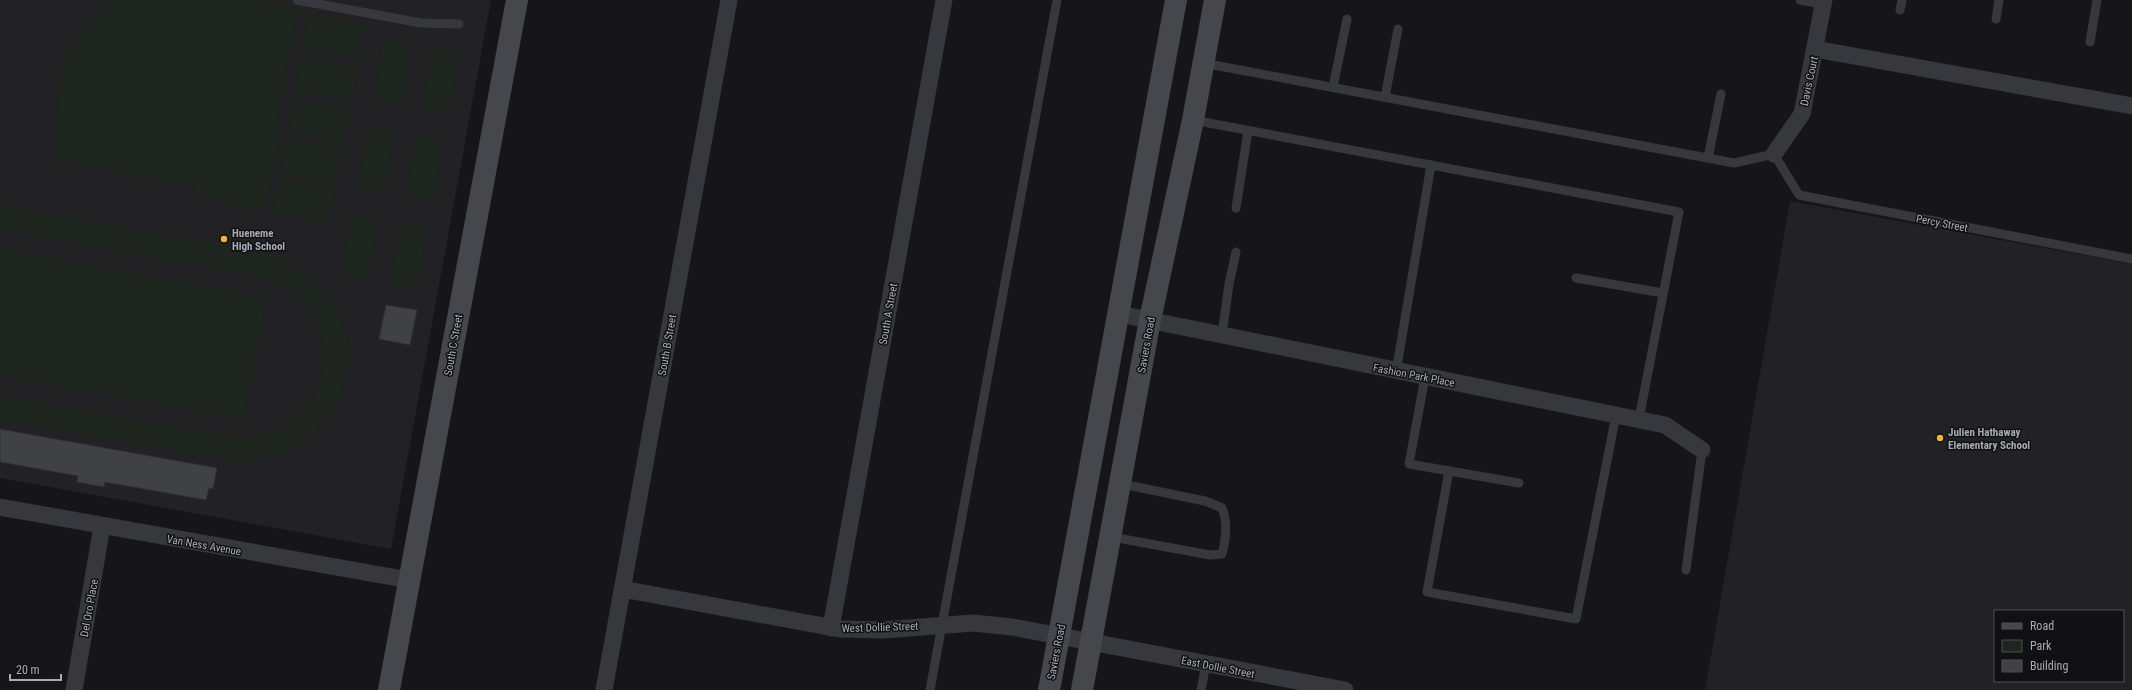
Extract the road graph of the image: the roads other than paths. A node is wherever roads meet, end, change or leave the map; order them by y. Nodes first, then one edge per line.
1 (297, 0) edge
2 (516, 0) edge
3 (729, 0) edge
4 (944, 0) edge
5 (1056, 0) edge
6 (1176, 0) edge
7 (1215, 0) edge
8 (1800, 0) edge
9 (1902, 0) edge
10 (1999, 0) edge
11 (2097, 0) edge
12 (1823, 2) edge
13 (1900, 10) dead end
14 (1347, 19) dead end
15 (1996, 19) dead end
16 (459, 24) dead end
17 (1398, 29) dead end
18 (2090, 42) dead end
19 (1815, 49) junction
20 (1203, 63) junction
21 (1333, 87) junction
22 (1721, 94) dead end
23 (1385, 97) junction
24 (2132, 106) edge
25 (1193, 120) junction
26 (1248, 131) junction
27 (1774, 154) junction
28 (1708, 158) junction
29 (1431, 165) junction
30 (1236, 208) dead end
31 (1236, 252) dead end
32 (2132, 259) edge
33 (1576, 278) dead end
34 (1663, 293) junction
35 (1119, 314) junction
36 (1150, 320) junction
37 (1222, 335) junction
38 (1396, 372) junction
39 (1425, 377) junction
40 (1616, 415) junction
41 (1639, 419) junction
42 (1702, 450) joint
43 (1448, 471) junction
44 (1519, 483) dead end
45 (1122, 484) junction
46 (0, 507) edge
47 (102, 526) junction
48 (1112, 537) junction
49 (1686, 570) dead end
50 (409, 580) junction
51 (622, 589) junction
52 (943, 624) junction
53 (831, 628) junction
54 (1059, 636) junction
55 (1092, 642) junction
56 (1206, 664) junction
57 (1306, 687) edge
58 (74, 690) edge
59 (388, 690) edge
60 (604, 690) edge
61 (930, 690) edge
62 (1049, 690) edge
63 (1082, 690) edge
64 (1201, 690) edge
65 (1345, 690) edge

1 - 16 lane
2 - 50 main road, South C Street
3 - 51 street, South B Street
4 - 53 street, South A Street
5 - 52 lane
6 - 35 main road, Saviers Road
7 - 20 main road, Saviers Road
8 - 12 lane
9 - 13 lane
10 - 15 lane
11 - 18 lane
12 - 19 street, Davis Court
14 - 21 lane
17 - 23 lane
19 - 24 street
19 - 27 street, Davis Court
20 - 21 lane
20 - 25 main road, Saviers Road
21 - 23 lane
22 - 28 lane
23 - 28 lane
25 - 26 lane
25 - 36 main road, Saviers Road
26 - 29 lane
26 - 30 lane
27 - 28 lane
27 - 32 lane, Percy Street
29 - 34 lane
29 - 38 lane
31 - 37 lane
33 - 34 lane
34 - 41 lane
35 - 36 street, Fashion Park Place
35 - 54 main road, Saviers Road
36 - 37 street, Fashion Park Place
36 - 45 main road, Saviers Road
37 - 38 street, Fashion Park Place
38 - 39 street, Fashion Park Place
39 - 40 street, Fashion Park Place
39 - 43 lane
40 - 41 street, Fashion Park Place
40 - 43 lane
41 - 42 street, Fashion Park Place
42 - 49 lane
43 - 44 lane
45 - 48 main road, Saviers Road
45 - 48 lane
46 - 47 street, Van Ness Avenue
47 - 50 street, Van Ness Avenue
47 - 58 street, Del Oro Place
48 - 55 main road, Saviers Road
50 - 59 main road, South C Street
51 - 53 street, West Dollie Street
51 - 60 street, South B Street
52 - 53 street, West Dollie Street
52 - 54 street, West Dollie Street
52 - 61 lane
54 - 55 street, West Dollie Street
54 - 62 main road, Saviers Road
55 - 56 street, East Dollie Street
55 - 63 main road, Saviers Road
56 - 57 street, East Dollie Street
56 - 64 lane
57 - 65 street, East Dollie Street

